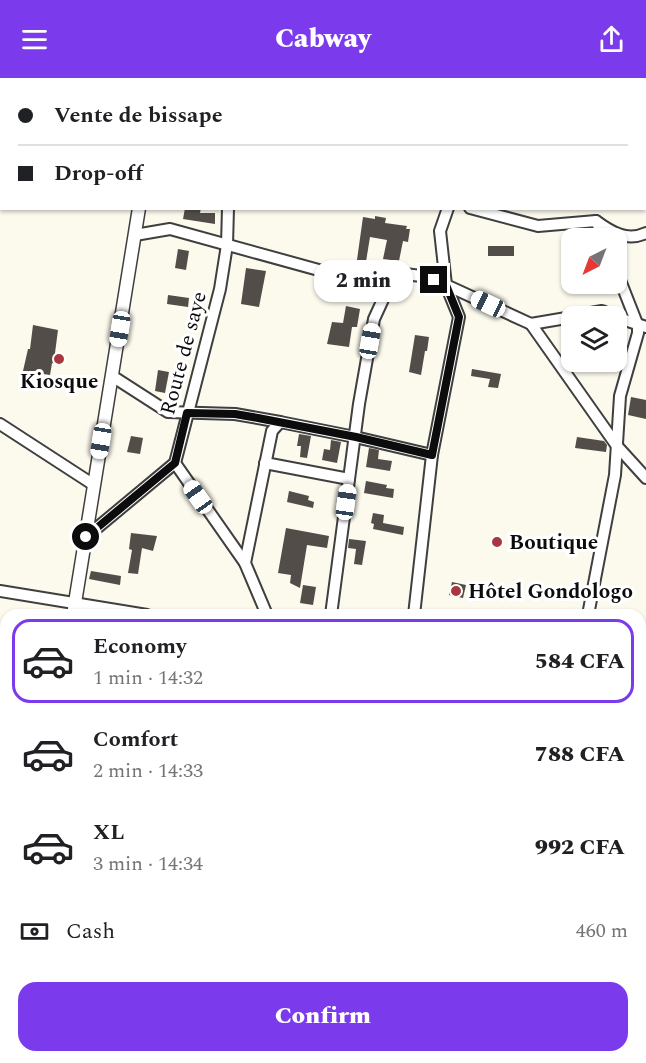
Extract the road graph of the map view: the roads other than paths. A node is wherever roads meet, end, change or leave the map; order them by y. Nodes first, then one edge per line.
1 (139, 210) edge
2 (228, 210) edge
3 (447, 210) edge
4 (478, 210) edge
5 (596, 221) junction
6 (599, 228) edge
7 (646, 233) edge
8 (135, 236) junction
9 (227, 245) junction
10 (391, 282) junction
11 (446, 285) junction
12 (627, 294) edge
13 (561, 319) edge
14 (627, 321) edge
15 (531, 324) junction
16 (642, 327) edge
17 (112, 376) junction
18 (187, 413) junction
19 (280, 422) junction
20 (0, 424) edge
21 (356, 437) junction
22 (617, 446) junction
23 (432, 455) junction
24 (175, 463) junction
25 (265, 463) junction
26 (646, 478) edge
27 (349, 479) junction
28 (94, 485) junction
29 (86, 537) junction
30 (245, 563) junction
31 (0, 591) edge
32 (70, 609) edge
33 (74, 609) edge
34 (264, 609) edge
35 (332, 609) edge
36 (415, 609) edge
37 (589, 609) edge

1 - 8 street
2 - 9 street, Route de saye
3 - 11 street
4 - 5 street
5 - 6 street
5 - 7 street
8 - 9 street
8 - 17 street
9 - 10 street
9 - 18 street, Route de saye
10 - 11 street
10 - 21 street
11 - 15 street
11 - 23 street
12 - 16 street
13 - 15 street
14 - 16 street
15 - 22 street
16 - 22 street
17 - 18 street
17 - 28 street
18 - 19 street
18 - 24 street, Route de saye
19 - 21 street
19 - 25 street
20 - 28 street
21 - 23 street
21 - 27 street
22 - 26 street
22 - 37 street
23 - 36 street
24 - 29 street
24 - 30 street
25 - 27 street
25 - 30 street
27 - 35 street
28 - 29 street
29 - 33 street
30 - 34 street
31 - 32 street

